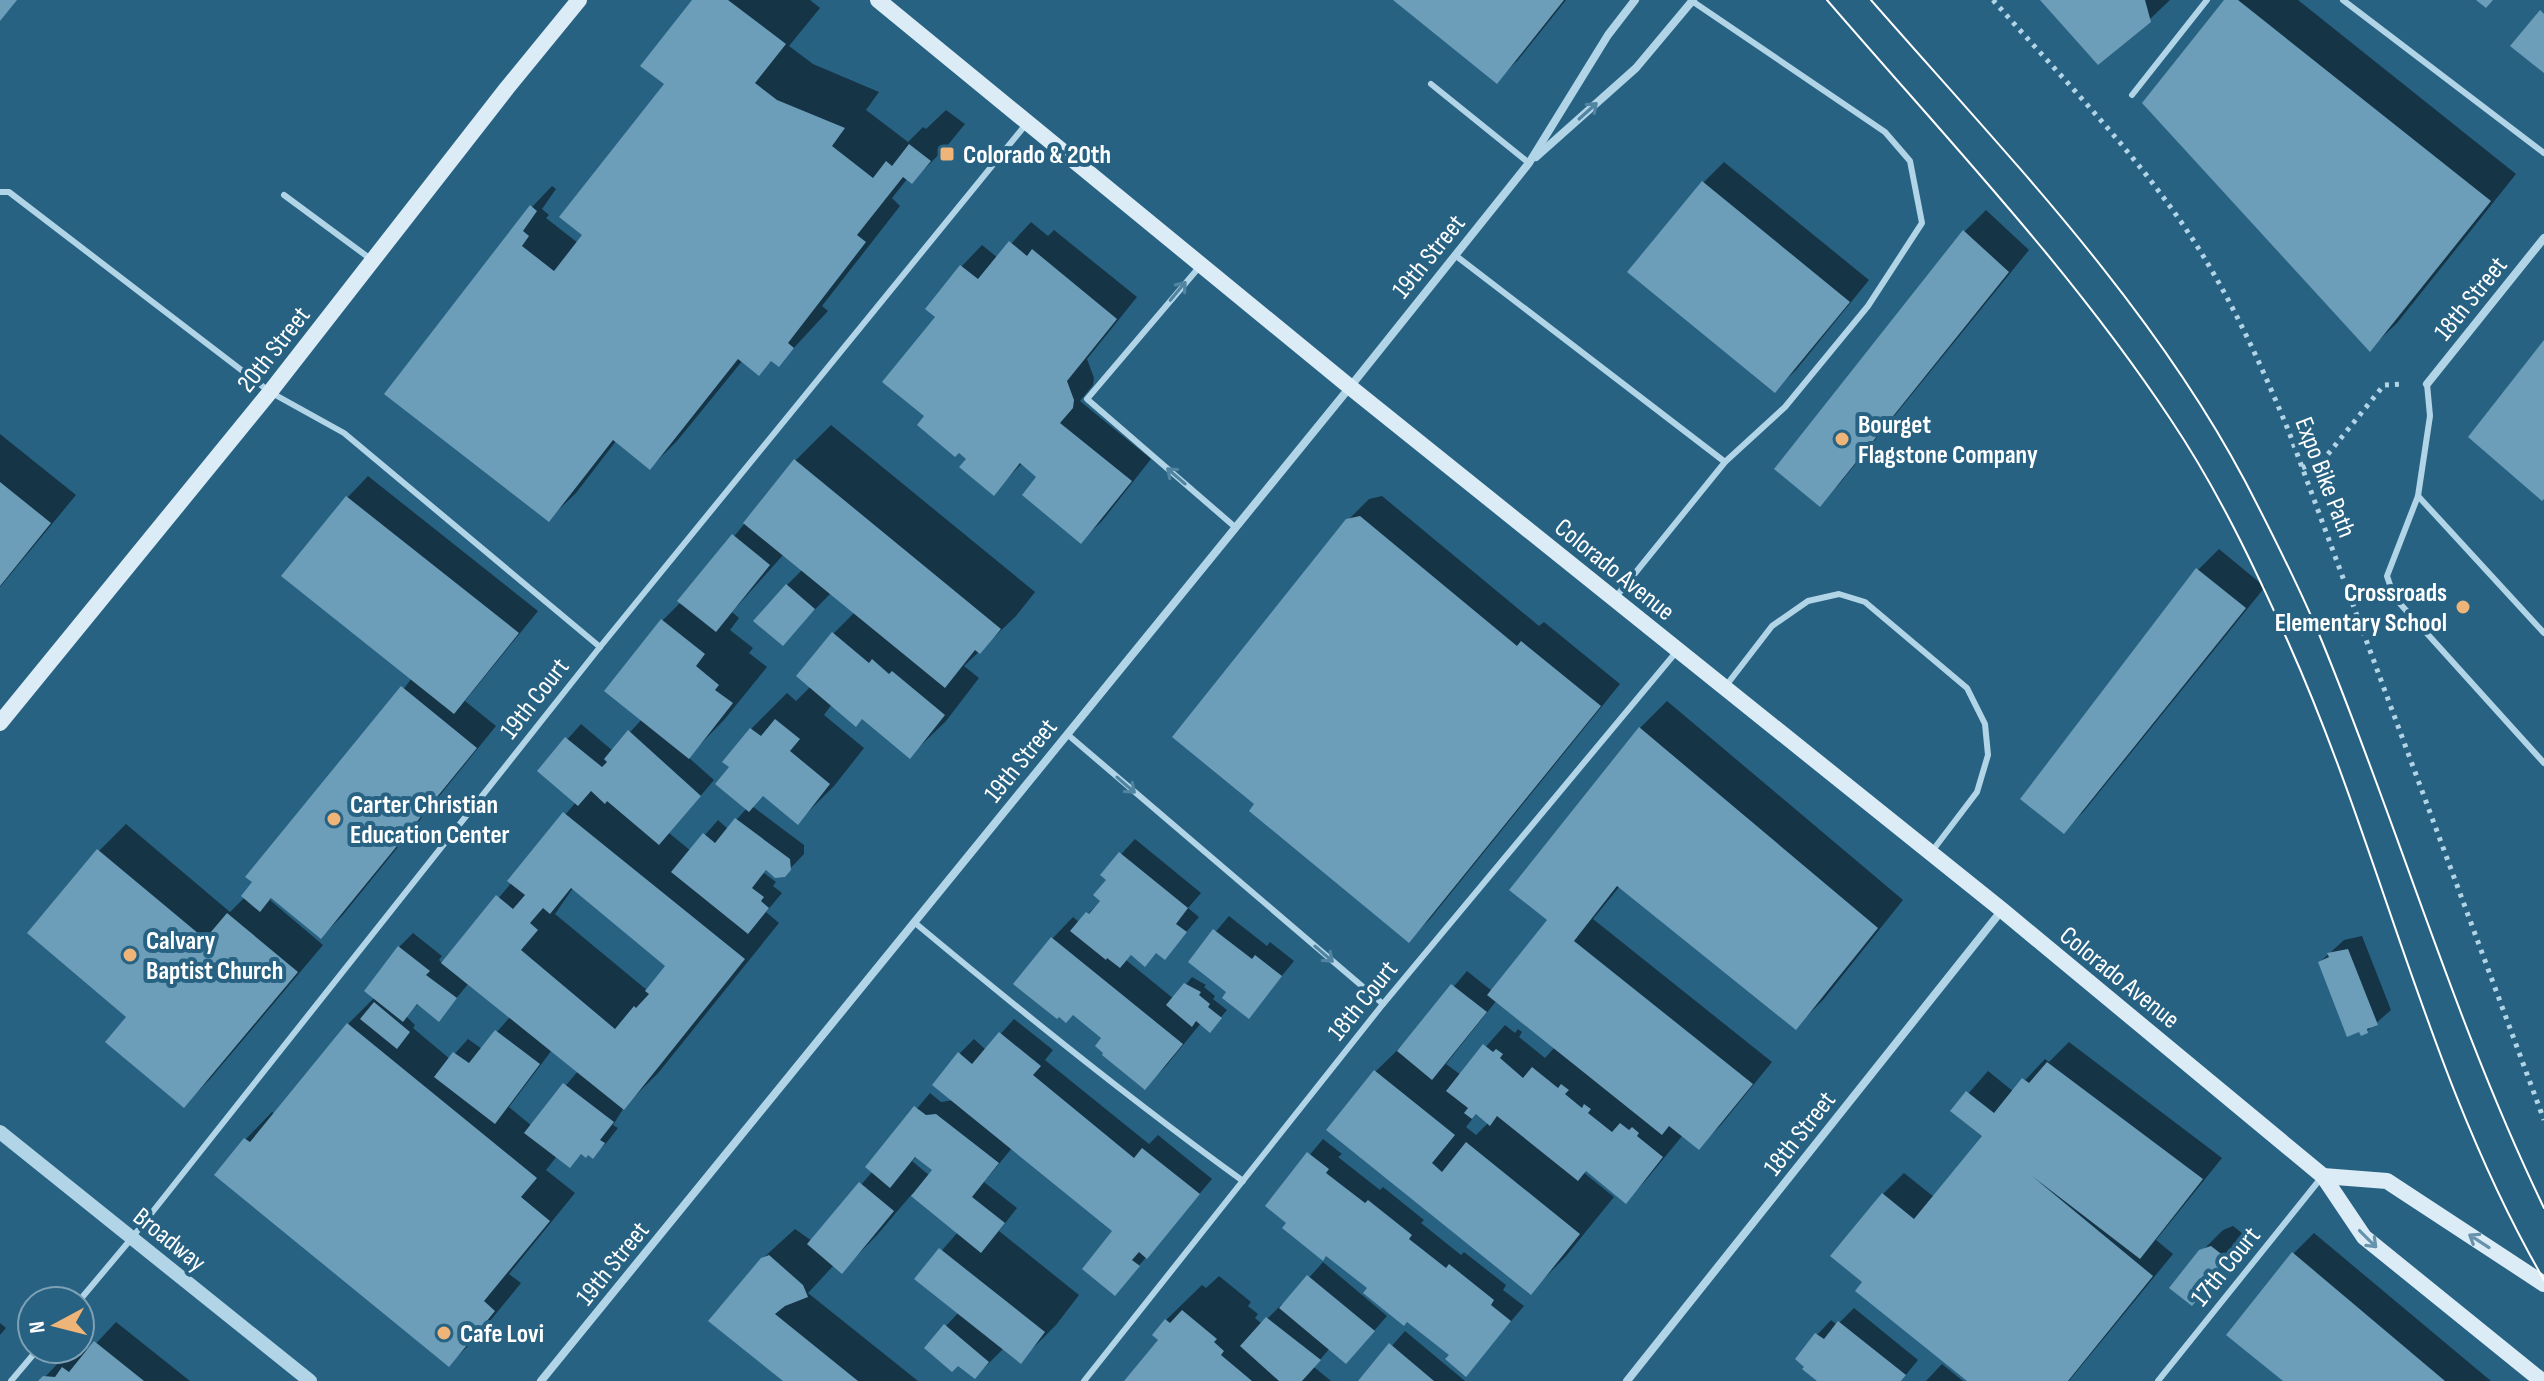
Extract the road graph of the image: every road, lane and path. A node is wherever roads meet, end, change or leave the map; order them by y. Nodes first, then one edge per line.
1 (878, 0) edge
2 (1635, 0) edge
3 (1993, 0) edge
4 (2207, 0) edge
5 (2343, 0) edge
6 (1692, 1) edge
7 (573, 2) edge
8 (1431, 84) dead end
9 (2132, 95) dead end
10 (1027, 123) junction
11 (2544, 153) edge
12 (1529, 163) junction
13 (0, 192) edge
14 (284, 195) dead end
15 (2544, 238) edge
16 (1455, 255) junction
17 (372, 260) junction
18 (1201, 265) junction
19 (2427, 384) junction
20 (1350, 387) junction
21 (270, 392) junction
22 (1725, 462) junction
23 (2302, 468) junction
24 (2418, 496) junction
25 (1235, 527) junction
26 (1614, 600) junction
27 (2544, 633) edge
28 (600, 647) junction
29 (1678, 650) junction
30 (1724, 689) junction
31 (0, 723) edge
32 (1067, 734) junction
33 (2544, 763) edge
34 (1931, 853) junction
35 (2002, 910) junction
36 (914, 922) junction
37 (1383, 1004) junction
38 (2544, 1120) edge
39 (0, 1132) edge
40 (2323, 1176) junction
41 (1243, 1181) junction
42 (131, 1239) junction
43 (2544, 1284) edge
44 (92, 1285) edge
45 (24, 1365) edge
46 (11, 1381) edge
47 (310, 1381) edge
48 (541, 1381) edge
49 (1084, 1381) edge
50 (1627, 1381) edge
51 (2158, 1381) edge
52 (2542, 1381) edge

1 - 10 main road, Colorado Avenue
2 - 12 street, 19th Street
3 - 23 path, Expo Bike Path
4 - 9 lane
5 - 11 lane
12 -> 6 street, 19th Street
6 - 22 lane
7 - 17 main road, 20th Street
8 - 12 lane
10 - 18 main road, Colorado Avenue
10 - 28 lane, 19th Court
12 - 16 street, 19th Street
13 - 21 lane
14 - 17 lane
15 - 19 street, 18th Street
16 - 20 street, 19th Street
16 - 22 lane
17 - 21 main road, 20th Street
18 - 20 main road, Colorado Avenue
25 -> 18 lane
19 - 23 path
19 - 24 lane
20 - 25 street, 19th Street
20 - 26 main road, Colorado Avenue
21 - 28 lane
21 - 31 main road, 20th Street
22 - 26 lane
23 - 38 path, Expo Bike Path
24 - 27 lane
24 - 33 lane
25 - 32 street, 19th Street
26 - 29 main road, Colorado Avenue
28 - 42 lane, 19th Court
29 - 30 main road, Colorado Avenue
29 - 37 lane, 18th Court
30 - 34 main road, Colorado Avenue
30 - 34 lane
32 - 36 street, 19th Street
32 -> 37 lane
34 - 35 main road, Colorado Avenue
35 - 40 main road, Colorado Avenue
35 - 50 street, 18th Street
36 - 41 lane
36 - 48 street, 19th Street
37 - 41 lane, 18th Court
39 - 42 street, Broadway
43 -> 40 main road
40 - 51 lane, 17th Court
40 -> 52 main road, Colorado Avenue
41 - 49 lane, 18th Court
42 - 44 lane, 19th Court
42 - 47 street, Broadway
45 - 46 lane

